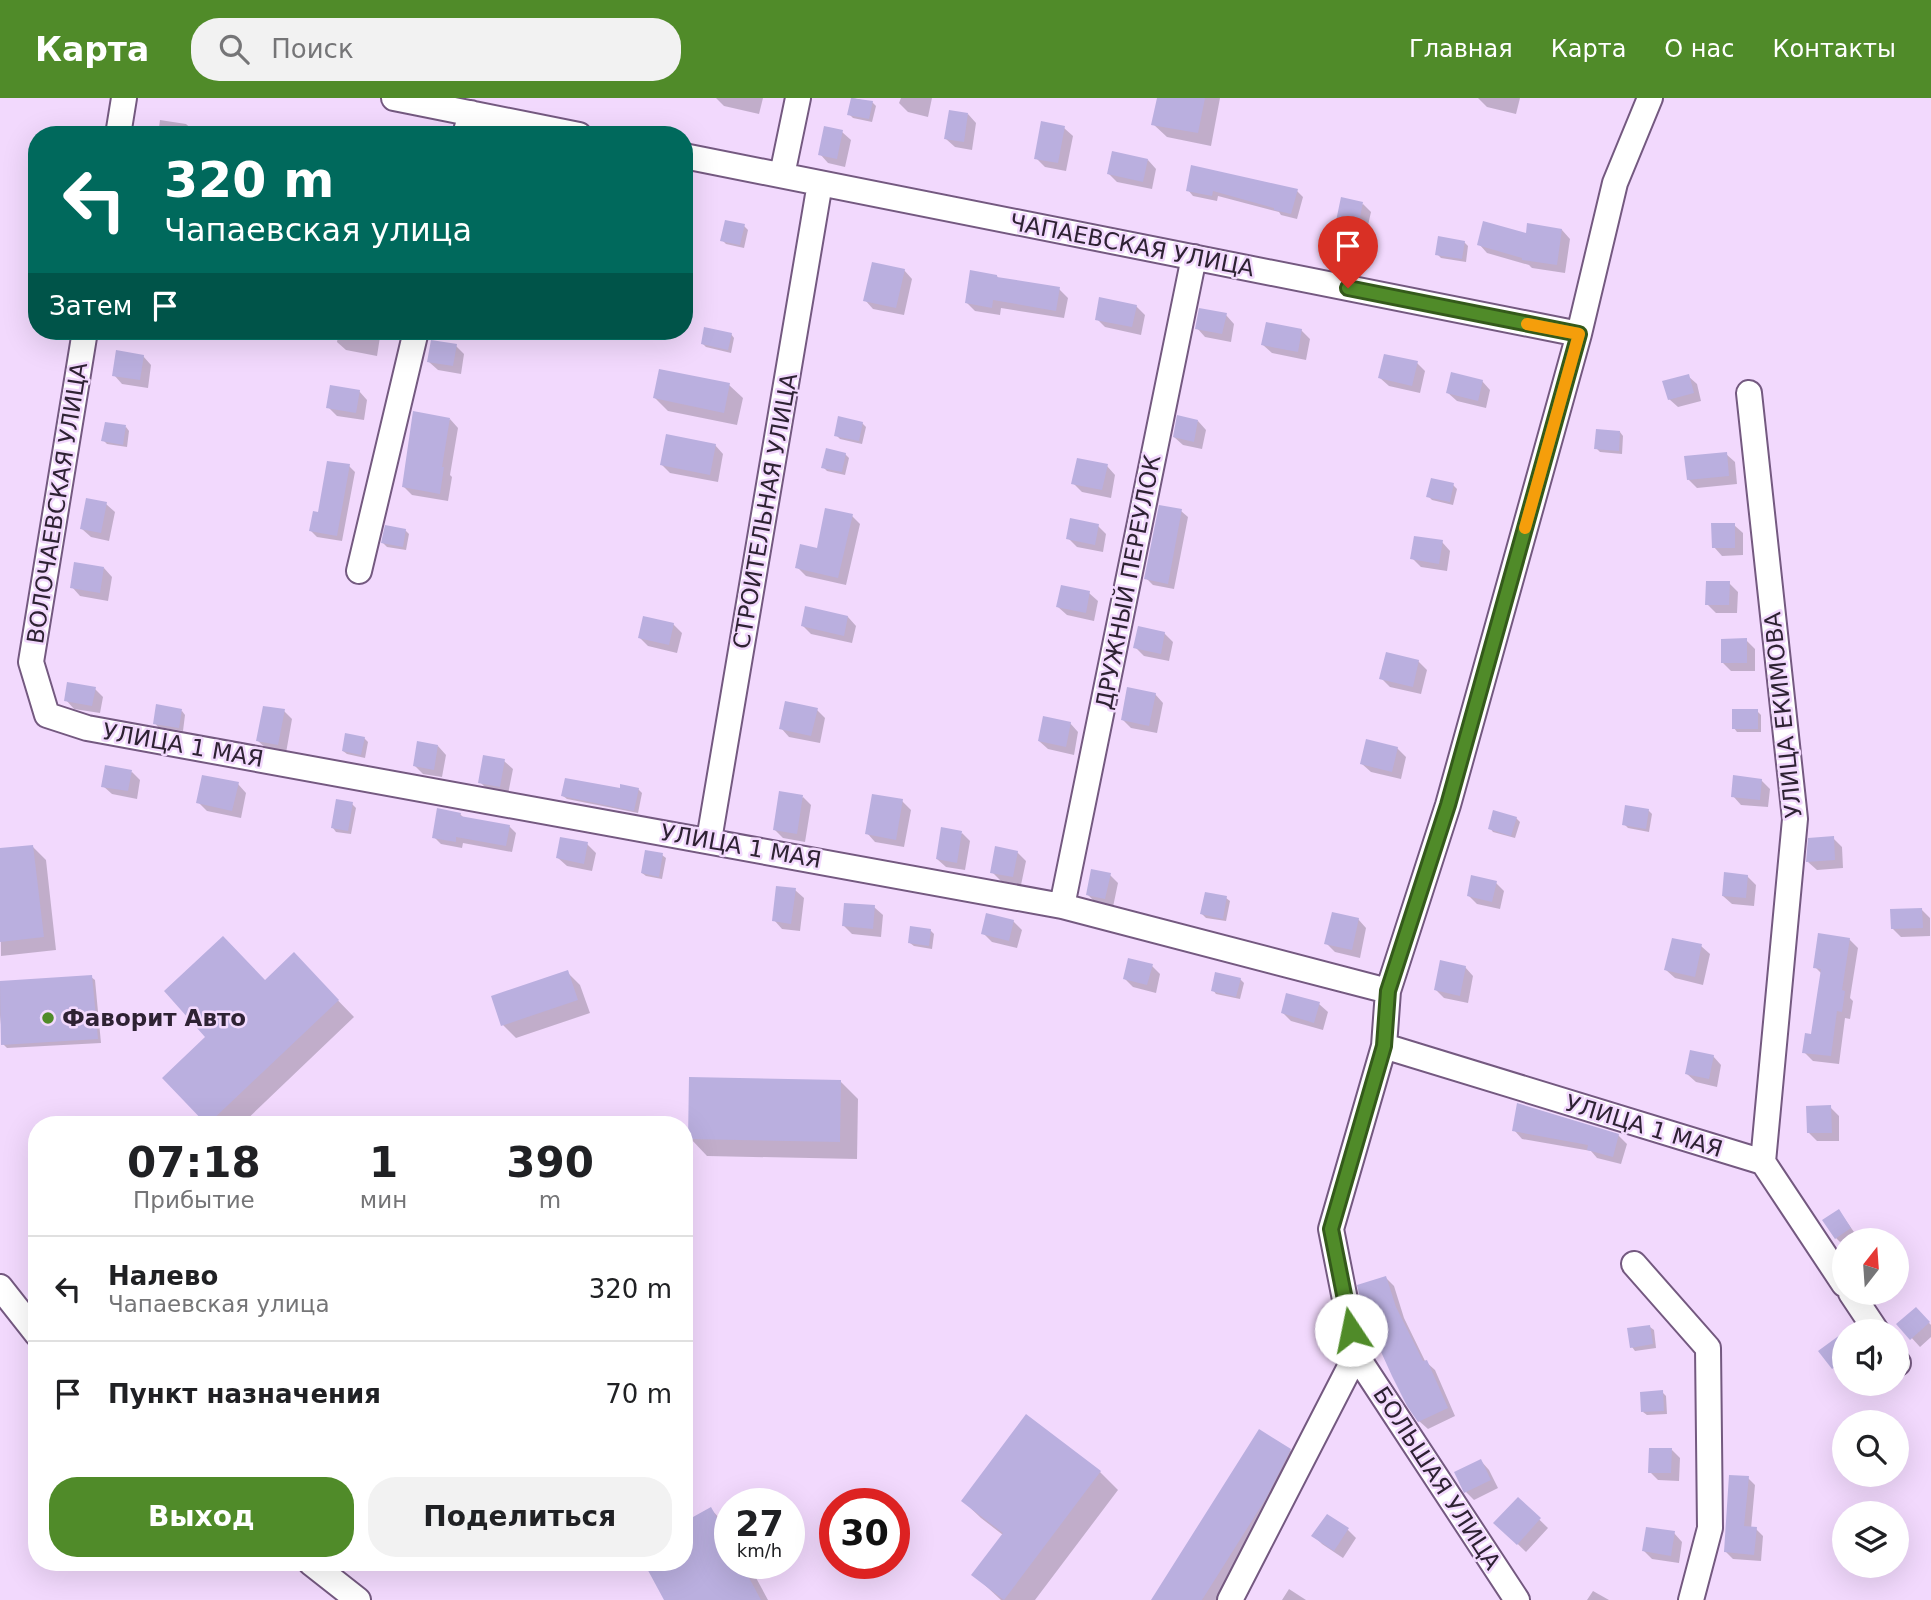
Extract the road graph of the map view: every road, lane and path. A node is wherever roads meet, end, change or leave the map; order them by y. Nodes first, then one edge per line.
1 (124, 98) edge
2 (394, 98) edge
3 (798, 98) edge
4 (1650, 98) edge
5 (468, 124) edge
6 (119, 126) edge
7 (488, 126) edge
8 (693, 158) edge
9 (782, 175) junction
10 (820, 183) junction
11 (1194, 257) junction
12 (1579, 334) junction
13 (84, 340) edge
14 (414, 340) edge
15 (1749, 393) dead end
16 (359, 571) dead end
17 (87, 727) joint
18 (709, 840) junction
19 (1062, 906) junction
20 (1388, 991) junction
21 (1384, 1046) junction
22 (1763, 1162) junction
23 (1634, 1264) dead end
24 (1832, 1266) edge
25 (0, 1287) edge
26 (28, 1323) edge
27 (1356, 1355) junction
28 (321, 1571) edge
29 (358, 1600) edge
30 (1230, 1600) edge
31 (1517, 1600) edge
32 (1691, 1600) edge

1 - 6 street
2 - 5 street
3 - 9 street
4 - 12 street
5 - 7 street
8 - 9 street, ЧАПАЕВСКАЯ УЛИЦА
9 - 10 street, ЧАПАЕВСКАЯ УЛИЦА
10 - 11 street, ЧАПАЕВСКАЯ УЛИЦА
10 - 18 street, СТРОИТЕЛЬНАЯ УЛИЦА
11 - 12 street, ЧАПАЕВСКАЯ УЛИЦА
11 - 19 street, ДРУЖНЫЙ ПЕРЕУЛОК
12 - 20 street
13 - 17 street, ВОЛОЧАЕВСКАЯ УЛИЦА
14 - 16 street
15 - 22 street, УЛИЦА ЕКИМОВА
17 - 18 street, УЛИЦА 1 МАЯ
18 - 19 street, УЛИЦА 1 МАЯ
19 - 20 street, УЛИЦА 1 МАЯ
20 - 21 street
21 - 22 street, УЛИЦА 1 МАЯ
21 - 27 street
22 - 24 street
23 - 32 street
25 - 26 street
27 - 30 street
27 - 31 street, БОЛЬШАЯ УЛИЦА
28 - 29 street

